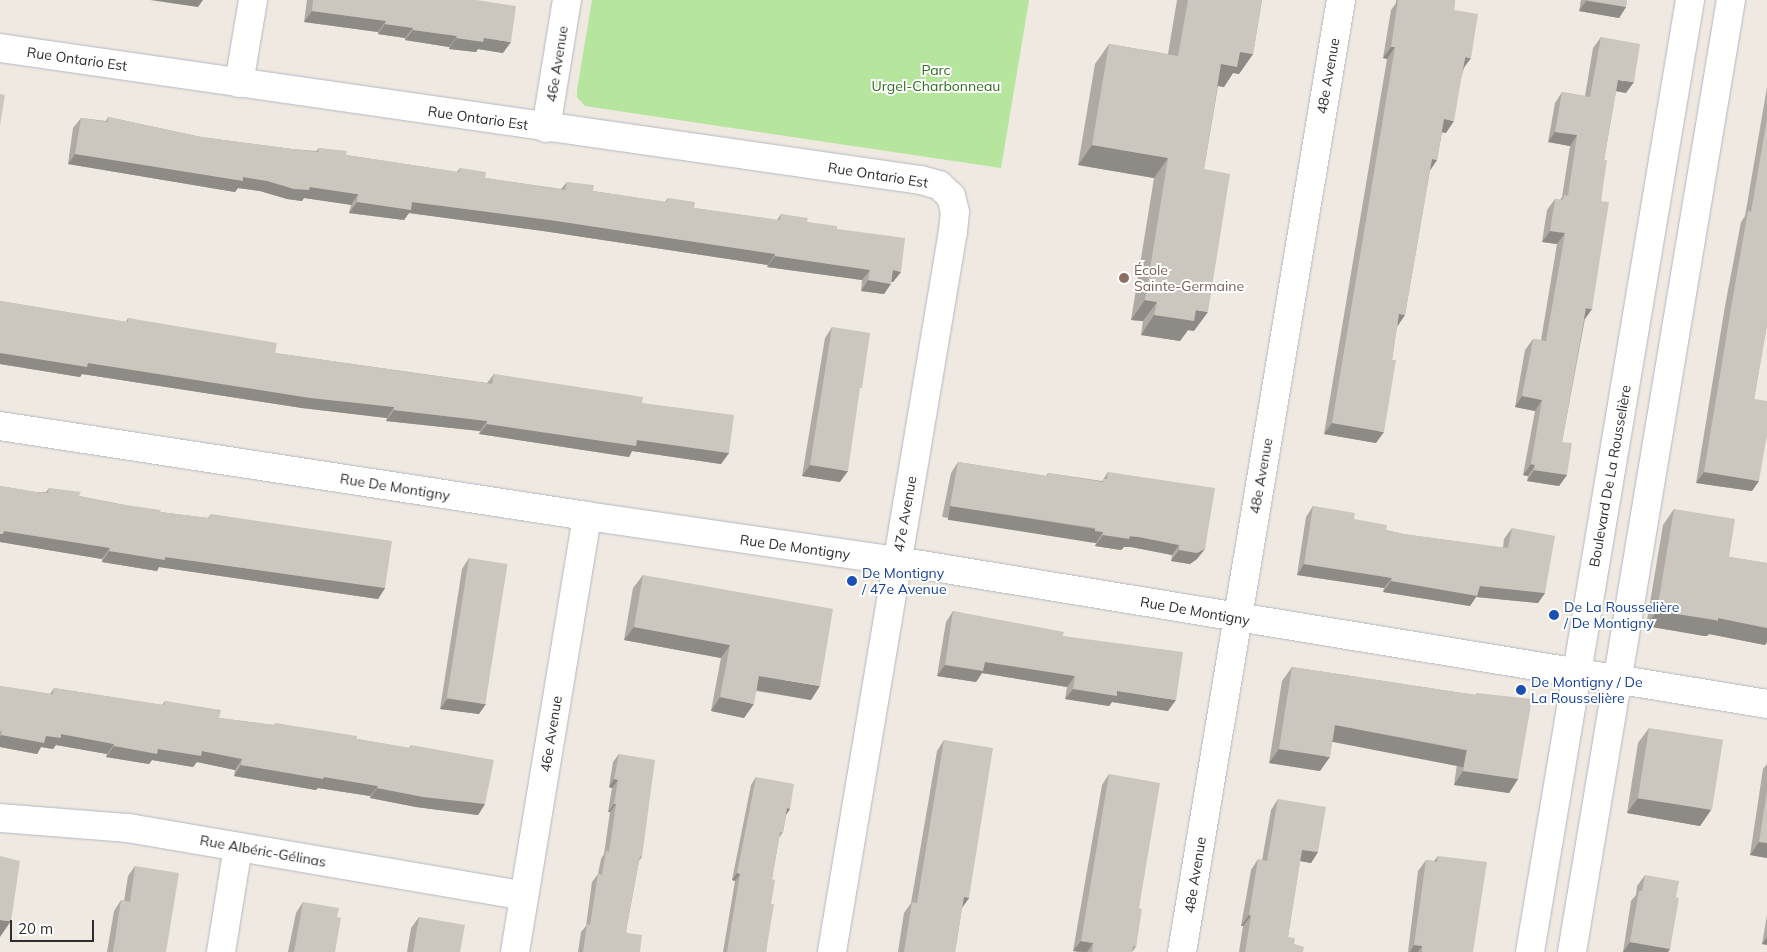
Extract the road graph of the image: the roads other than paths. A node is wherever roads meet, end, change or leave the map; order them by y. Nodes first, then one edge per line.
1 (253, 0) edge
2 (567, 0) edge
3 (1341, 0) edge
4 (1690, 0) edge
5 (1732, 0) edge
6 (0, 48) edge
7 (239, 82) junction
8 (546, 128) junction
9 (951, 196) joint
10 (0, 426) edge
11 (586, 516) junction
12 (897, 561) junction
13 (1237, 618) junction
14 (1577, 674) junction
15 (1617, 679) junction
16 (1767, 704) edge
17 (0, 818) edge
18 (238, 847) junction
19 (524, 896) junction
20 (221, 952) edge
21 (515, 952) edge
22 (832, 952) edge
23 (1182, 952) edge
24 (1530, 952) edge
25 (1572, 952) edge

1 - 7 street
2 - 8 street, 46e Avenue
3 - 13 street, 48e Avenue
4 - 14 street, Boulevard De La Rousselière
5 - 15 street
6 - 7 street, Rue Ontario Est
7 - 8 street, Rue Ontario Est
8 - 9 street, Rue Ontario Est
9 - 12 street, 47e Avenue
10 - 11 street, Rue De Montigny
11 - 12 street, Rue De Montigny
11 - 19 street, 46e Avenue
12 - 13 street, Rue De Montigny
12 - 22 street, 47e Avenue
13 - 14 street, Rue De Montigny
13 - 23 street, 48e Avenue
14 - 15 street, Rue De Montigny
14 - 24 street, Boulevard De La Rousselière
15 - 16 street, Rue De Montigny
15 - 25 street
17 - 18 street, Rue Albéric-Gélinas
18 - 19 street, Rue Albéric-Gélinas
18 - 20 street
19 - 21 street, 46e Avenue

